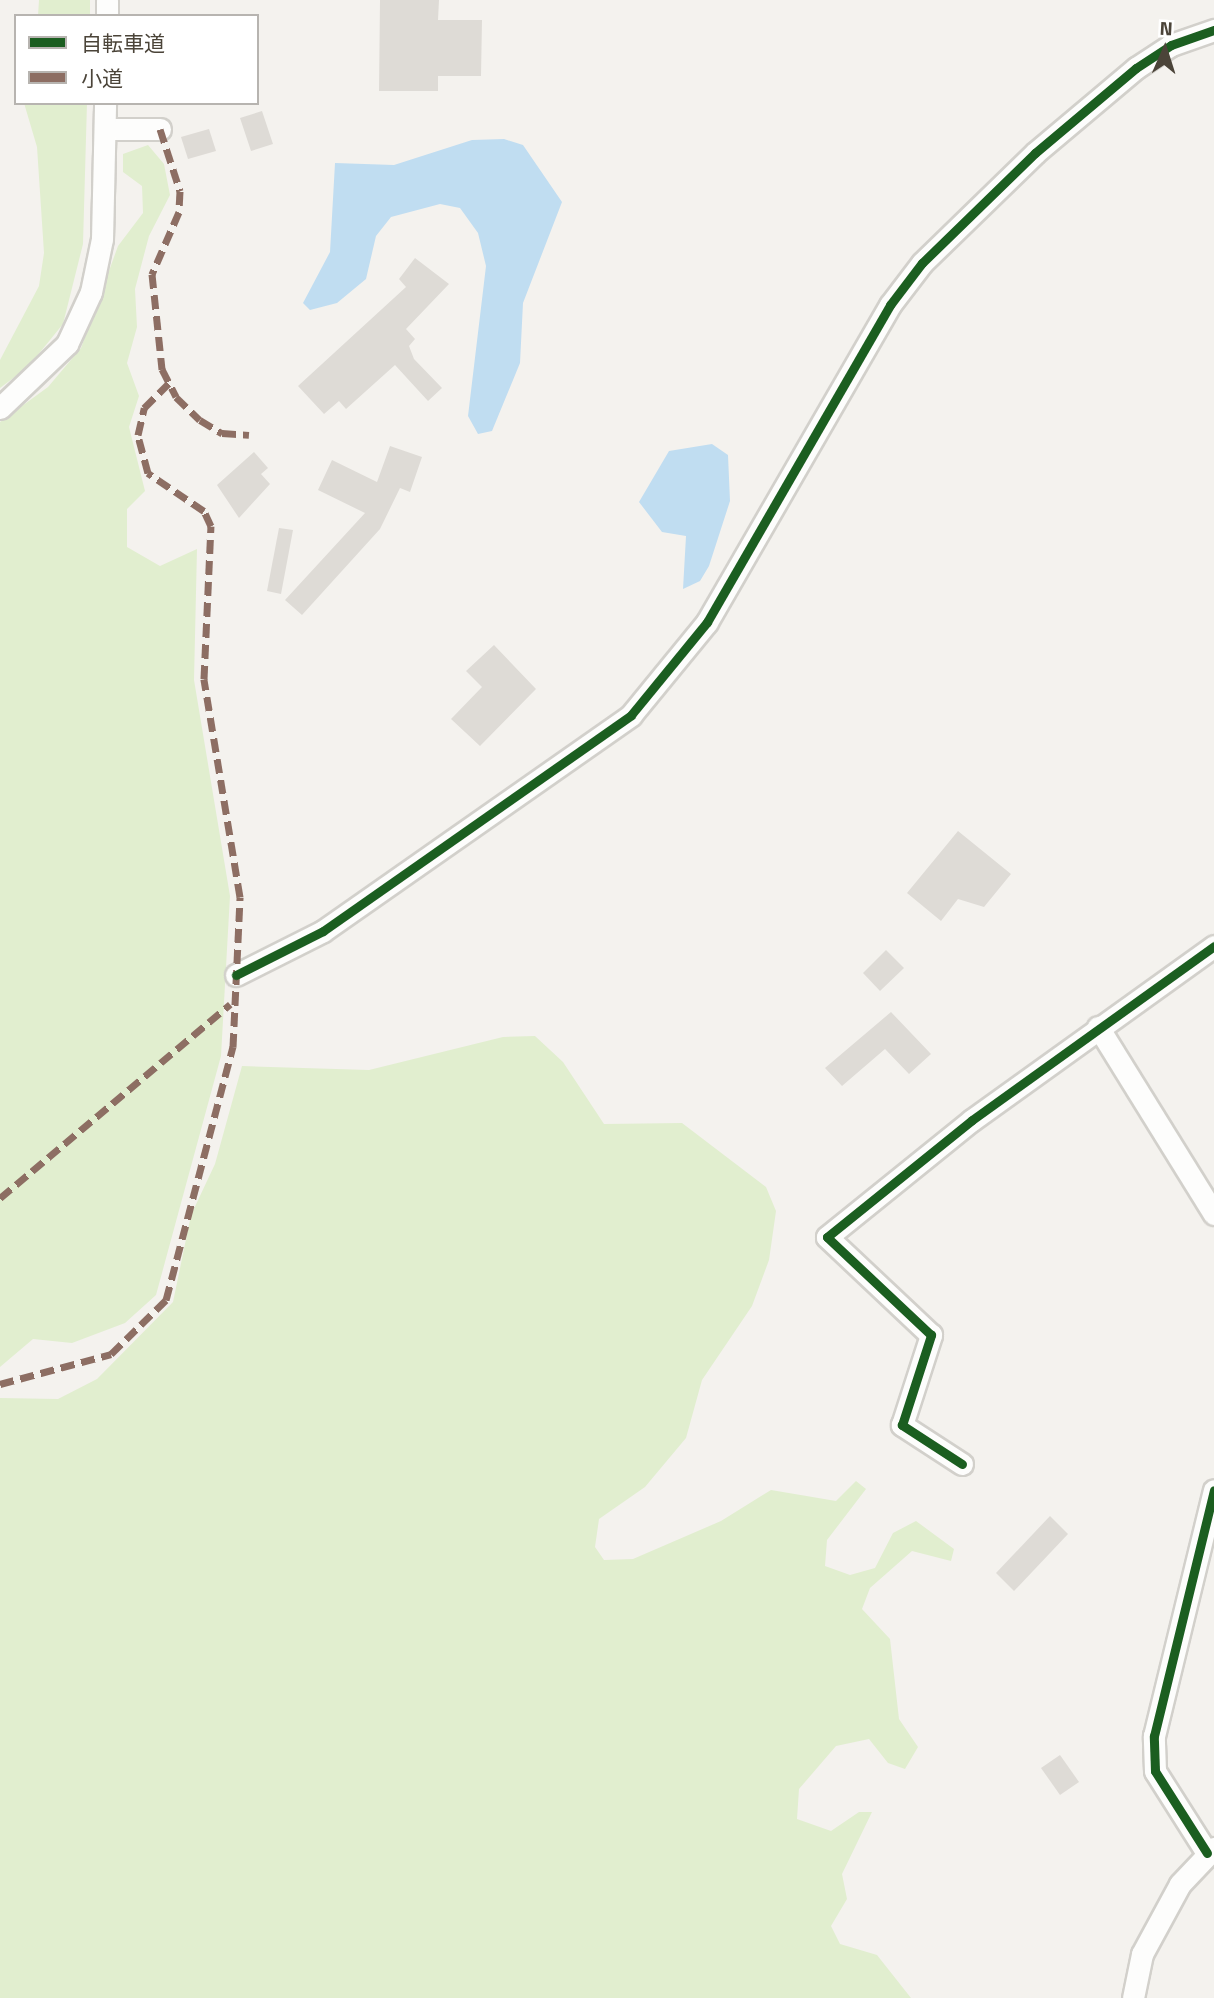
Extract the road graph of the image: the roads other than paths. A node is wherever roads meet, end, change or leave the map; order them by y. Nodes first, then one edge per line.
1 (1214, 30) edge
2 (106, 105) edge
3 (105, 129) junction
4 (160, 129) dead end
5 (0, 408) edge
6 (1214, 946) edge
7 (236, 975) dead end
8 (1098, 1027) junction
9 (1214, 1214) edge
10 (962, 1464) dead end
11 (1214, 1490) edge
12 (1211, 1850) edge
13 (1133, 1998) edge

1 - 7 street
2 - 3 street
3 - 4 street
3 - 5 street
6 - 8 street
8 - 9 street
8 - 10 street
11 - 12 street
12 - 13 street

